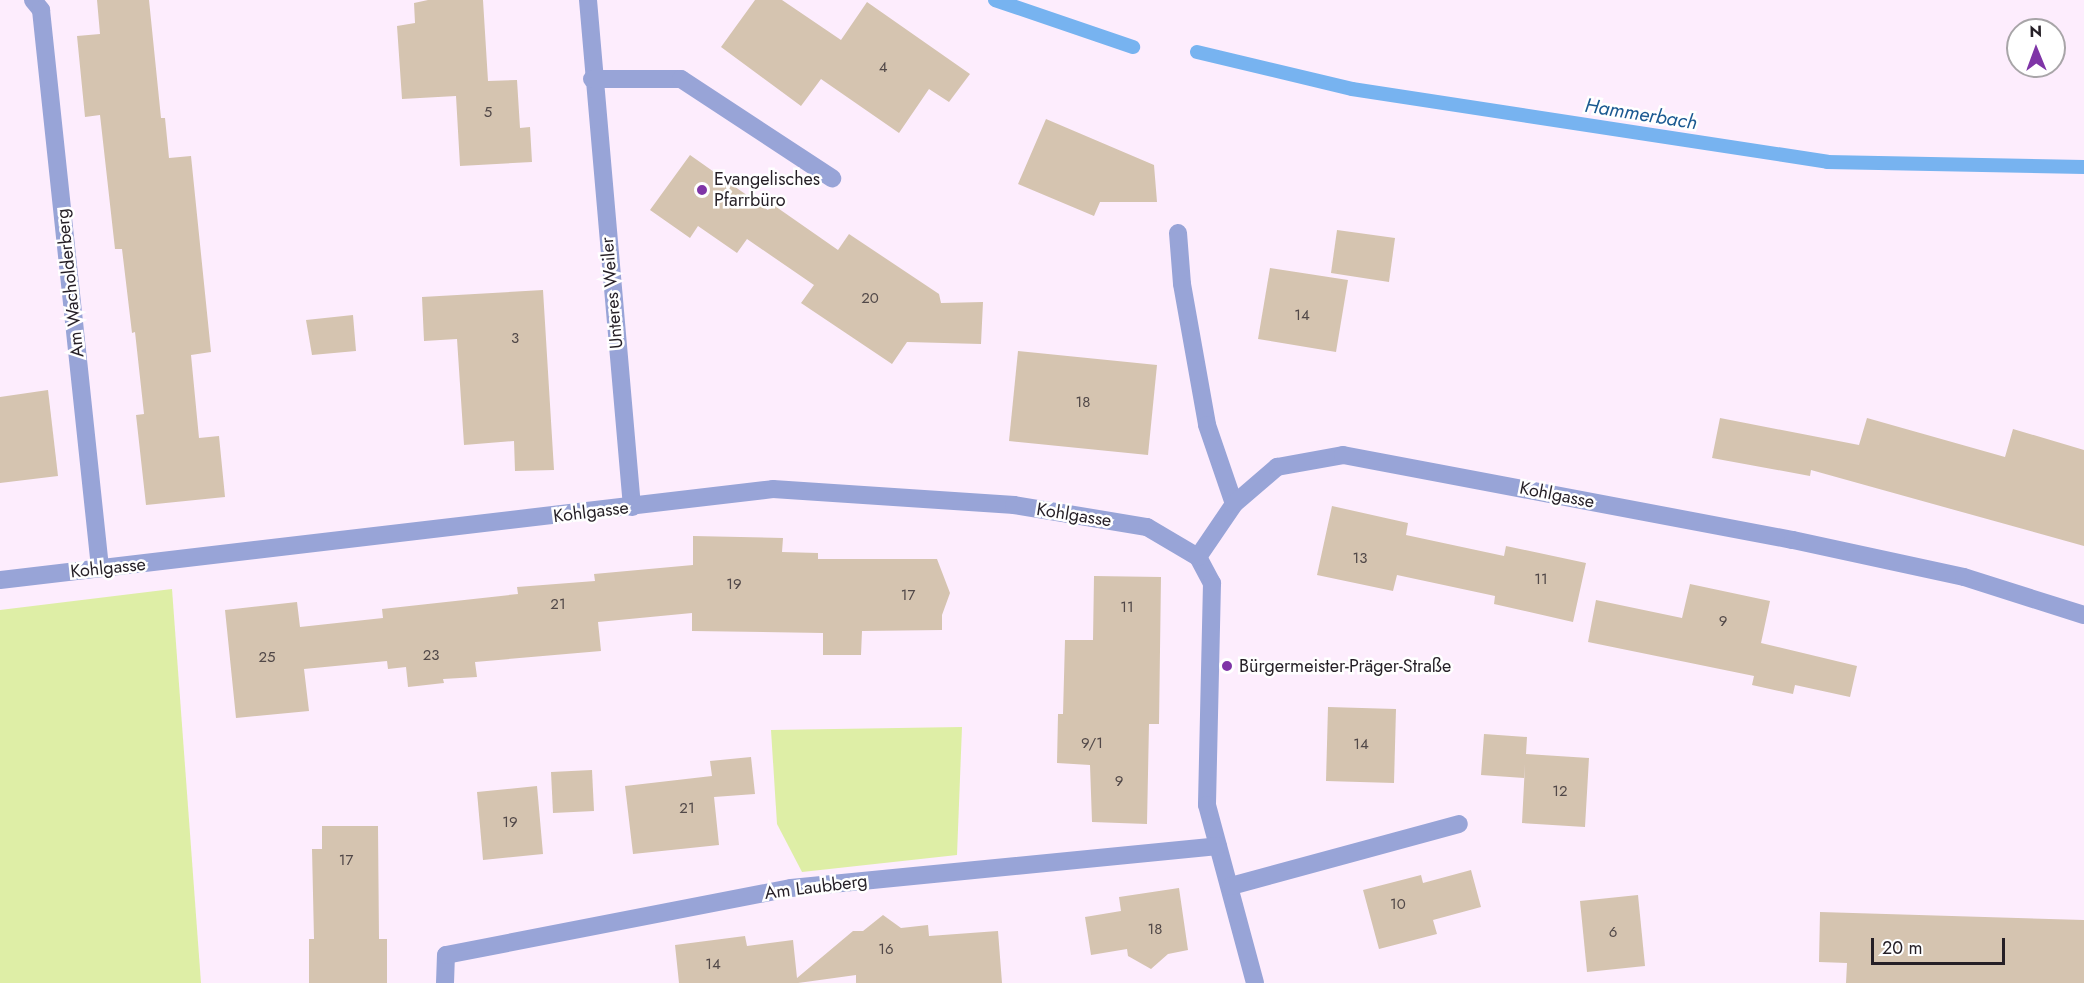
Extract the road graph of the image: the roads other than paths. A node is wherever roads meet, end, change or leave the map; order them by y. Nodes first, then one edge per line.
1 (33, 0) edge
2 (588, 0) edge
3 (592, 79) junction
4 (832, 178) dead end
5 (1178, 233) dead end
6 (1234, 504) junction
7 (632, 507) junction
8 (1198, 557) junction
9 (100, 568) junction
10 (0, 580) edge
11 (2084, 615) edge
12 (1459, 824) dead end
13 (1218, 846) junction
14 (1231, 886) junction
15 (445, 983) edge
16 (1255, 983) edge

1 - 9 street, Am Wacholderberg
2 - 3 street, Unteres Weiler
3 - 4 street
3 - 7 street, Unteres Weiler
5 - 6 street
6 - 8 street, Kohlgasse
6 - 11 street, Kohlgasse
7 - 8 street, Kohlgasse
7 - 9 street, Kohlgasse
8 - 13 street
9 - 10 street, Kohlgasse
12 - 14 street
13 - 14 street
13 - 15 street, Am Laubberg
14 - 16 street

